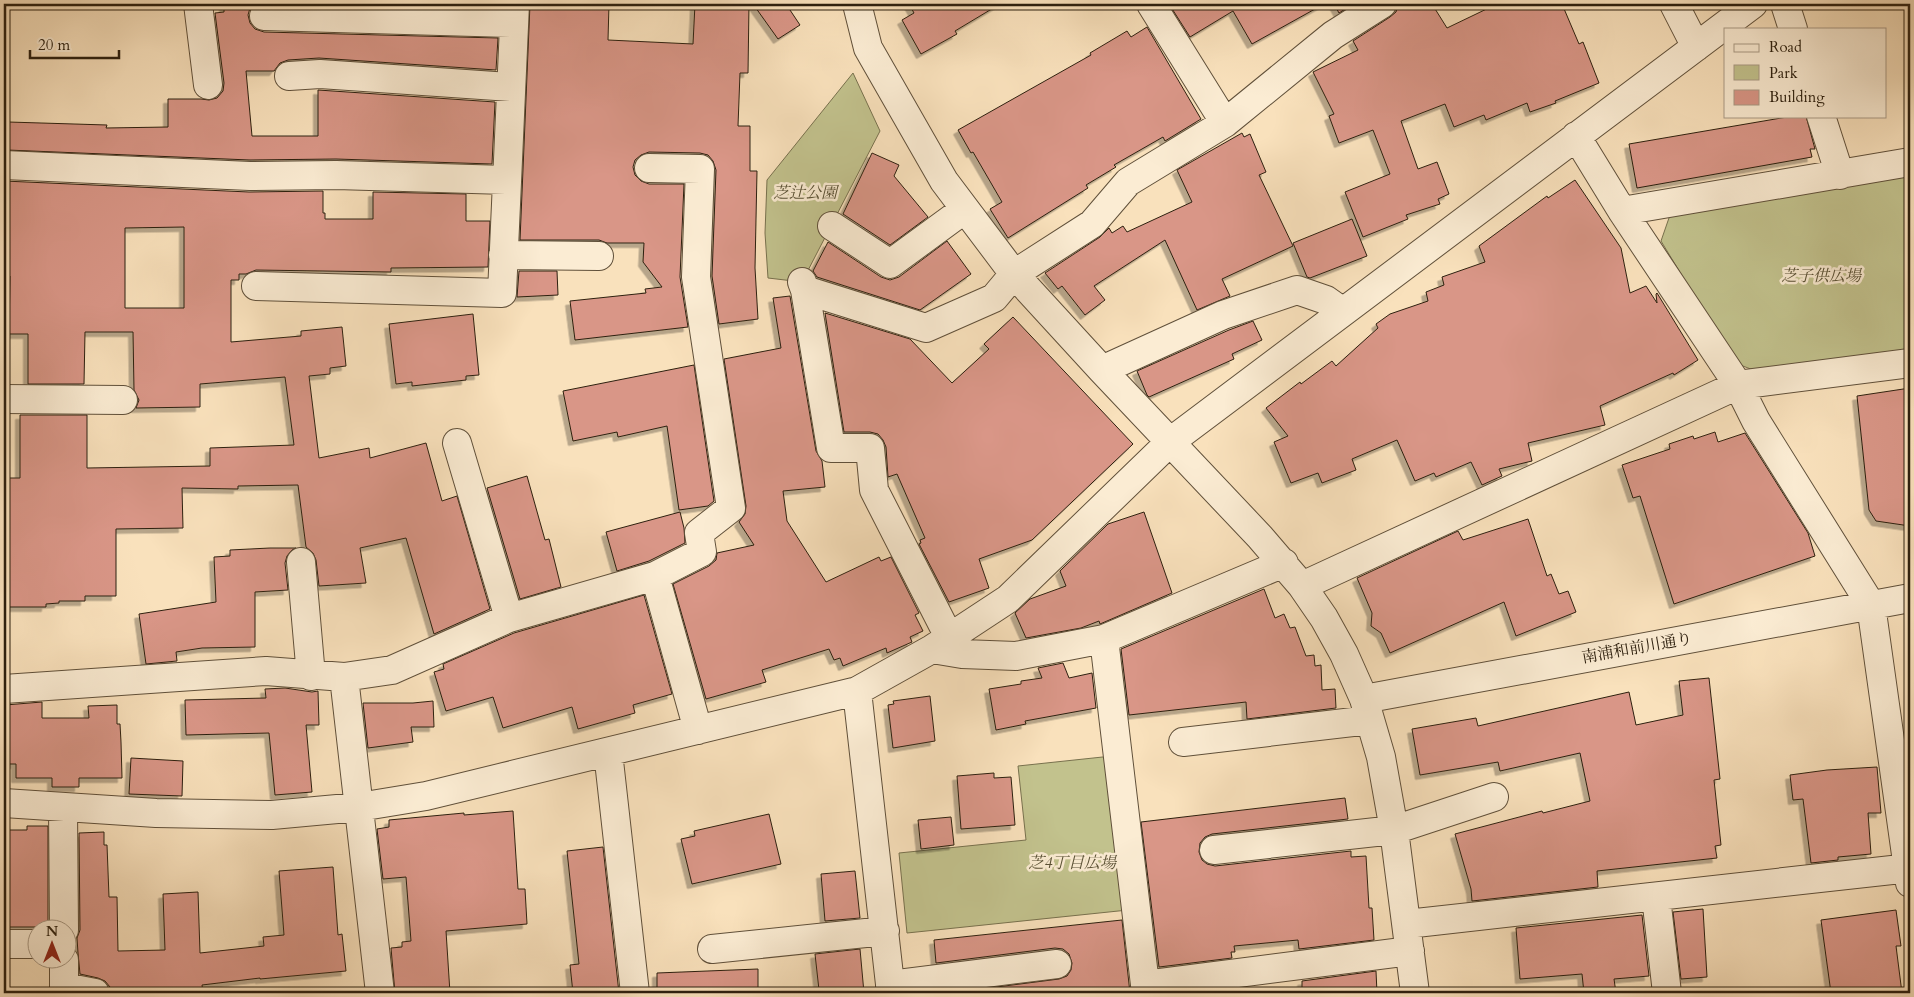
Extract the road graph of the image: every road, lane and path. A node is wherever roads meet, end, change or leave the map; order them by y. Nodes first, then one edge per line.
1 (198, 4) edge
2 (857, 4) edge
3 (1382, 4) edge
4 (1674, 4) edge
5 (1753, 4) edge
6 (1785, 4) edge
7 (1156, 5) edge
8 (514, 13) edge
9 (264, 16) dead end
10 (1793, 28) edge
11 (1696, 47) junction
12 (289, 76) dead end
13 (208, 85) dead end
14 (511, 87) junction
15 (1822, 118) edge
16 (1225, 123) junction
17 (1576, 136) junction
18 (1910, 162) edge
19 (4, 165) edge
20 (649, 168) dead end
21 (1840, 176) junction
22 (506, 180) junction
23 (965, 209) junction
24 (1622, 211) junction
25 (832, 226) dead end
26 (503, 255) junction
27 (599, 256) dead end
28 (1014, 274) junction
29 (256, 286) dead end
30 (1343, 312) junction
31 (1910, 363) edge
32 (1102, 370) junction
33 (1738, 385) junction
34 (4, 398) edge
35 (123, 400) dead end
36 (1170, 442) junction
37 (457, 444) dead end
38 (301, 562) dead end
39 (1284, 563) junction
40 (655, 576) junction
41 (1302, 586) junction
42 (1910, 598) edge
43 (1872, 605) junction
44 (508, 618) junction
45 (1104, 639) junction
46 (941, 643) junction
47 (311, 676) junction
48 (344, 676) junction
49 (4, 689) edge
50 (857, 691) junction
51 (1367, 710) junction
52 (698, 730) junction
53 (1183, 742) dead end
54 (608, 752) junction
55 (1494, 797) dead end
56 (4, 804) edge
57 (359, 807) junction
58 (63, 808) junction
59 (1394, 830) junction
60 (1214, 850) dead end
61 (1910, 873) edge
62 (1656, 897) junction
63 (64, 920) edge
64 (1407, 924) junction
65 (885, 931) junction
66 (4, 944) edge
67 (28, 944) edge
68 (712, 949) dead end
69 (1410, 952) junction
70 (1057, 964) dead end
71 (64, 970) edge
72 (891, 989) edge
73 (1145, 989) edge
74 (94, 993) edge
75 (380, 993) edge
76 (635, 993) edge
77 (1416, 993) edge
78 (1667, 993) edge

1 - 13 street
2 - 23 street
3 - 16 street
4 - 11 street
5 - 11 street
6 - 10 street
7 - 16 street
8 - 9 street
8 - 14 street
11 - 17 street
12 - 14 street
14 - 22 street
15 - 21 street
16 - 28 street
17 - 24 street
17 - 30 street
18 - 21 street
19 - 22 street
20 - 40 street
21 - 24 street
22 - 26 street
23 - 25 street
23 - 28 street
24 - 33 street
26 - 27 street
26 - 29 street
28 - 32 street
28 - 46 street
30 - 32 street
30 - 36 street
31 - 33 street
32 - 36 street
33 - 41 street
33 - 43 street
34 - 35 street
36 - 39 street
36 - 46 street
37 - 44 street
38 - 47 street
39 - 41 street
39 - 45 street
40 - 44 street
40 - 52 street
41 - 51 street
42 - 43 street, 南浦和前川通り
43 - 51 street, 南浦和前川通り
43 - 61 street
44 - 48 street
45 - 46 street
45 - 73 street
46 - 50 street
47 - 48 street
47 - 49 street
48 - 57 street
50 - 52 street
50 - 65 street
51 - 53 street, 南浦和前川通り
51 - 59 street
52 - 54 street
54 - 57 street
54 - 76 street
55 - 59 street
56 - 58 street
57 - 58 street
57 - 75 street
58 - 63 street
59 - 60 street
59 - 64 street
61 - 62 street
62 - 64 street
62 - 78 street
64 - 69 street
65 - 68 street
65 - 72 street
66 - 67 street
69 - 73 street
69 - 77 street
70 - 72 street
71 - 74 street

